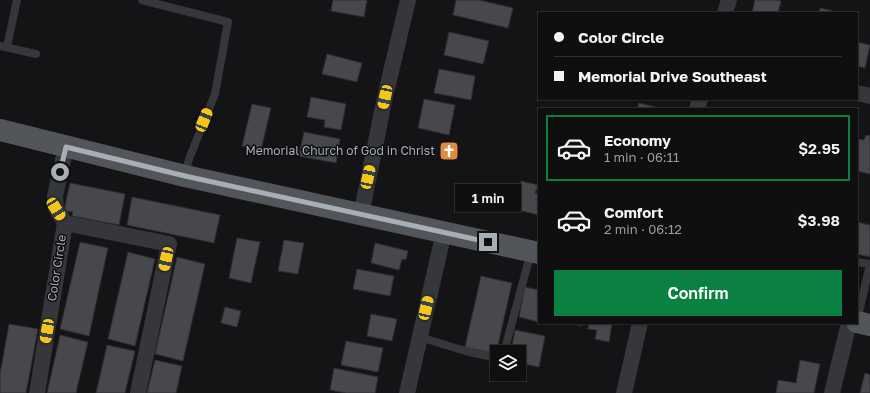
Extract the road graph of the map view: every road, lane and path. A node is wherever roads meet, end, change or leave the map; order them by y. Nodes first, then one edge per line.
1 (17, 0) edge
2 (142, 0) edge
3 (408, 0) edge
4 (729, 0) edge
5 (725, 12) edge
6 (3, 47) edge
7 (36, 54) dead end
8 (858, 93) edge
9 (870, 96) edge
10 (0, 130) edge
11 (66, 147) junction
12 (185, 176) junction
13 (361, 215) junction
14 (65, 223) junction
15 (444, 232) junction
16 (535, 252) edge
17 (858, 262) edge
18 (858, 318) edge
19 (858, 322) edge
20 (640, 324) edge
21 (849, 324) edge
22 (870, 325) edge
23 (420, 337) junction
24 (506, 345) edge
25 (490, 356) edge
26 (37, 393) edge
27 (138, 393) edge
28 (406, 393) edge
29 (624, 393) edge
30 (832, 393) edge

1 - 6 lane
2 - 12 lane
3 - 13 street
4 - 5 street
6 - 7 lane
8 - 9 street
10 - 11 main road
11 - 12 main road
11 - 14 street, Color Circle
12 - 13 main road
13 - 15 main road
14 - 26 street, Color Circle
14 - 27 street
15 - 16 main road
15 - 23 street
16 - 24 lane
17 - 18 lane
19 - 22 main road
20 - 29 street
21 - 30 street
23 - 25 lane
23 - 28 street

